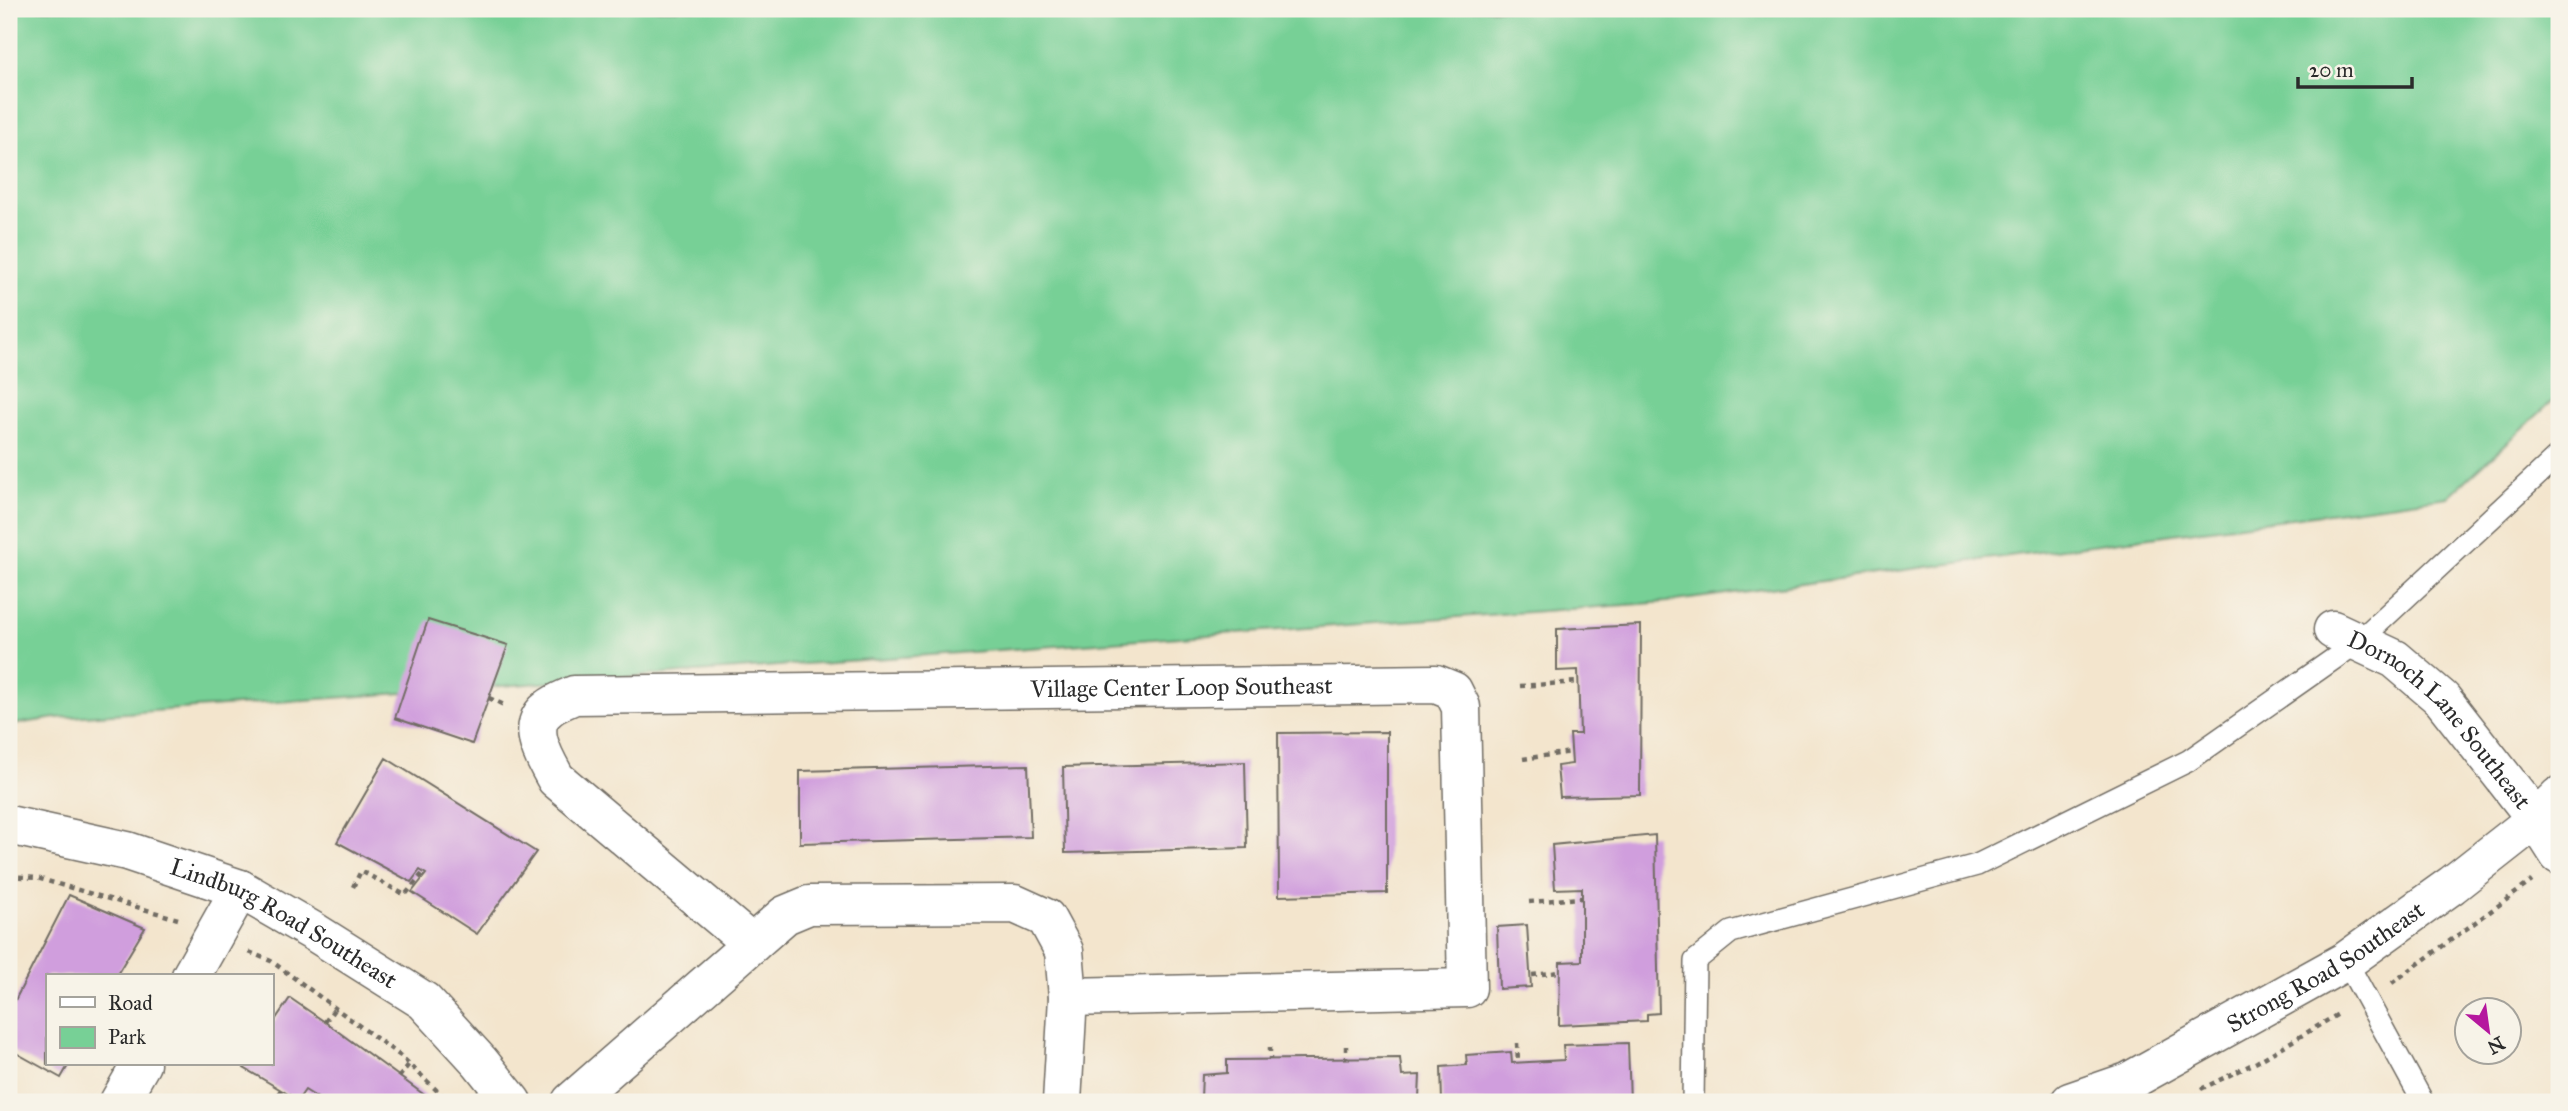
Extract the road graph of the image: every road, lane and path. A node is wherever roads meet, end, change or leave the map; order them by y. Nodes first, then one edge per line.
1 (2559, 455) edge
2 (2345, 636) junction
3 (1578, 682) dead end
4 (1520, 686) dead end
5 (489, 698) dead end
6 (504, 706) dead end
7 (1571, 752) dead end
8 (1523, 759) dead end
9 (2547, 808) edge
10 (9, 825) edge
11 (2547, 867) edge
12 (424, 872) dead end
13 (354, 887) dead end
14 (240, 889) junction
15 (1582, 898) dead end
16 (1529, 902) dead end
17 (752, 944) junction
18 (2346, 961) junction
19 (1560, 972) dead end
20 (192, 974) edge
21 (1532, 975) dead end
22 (2383, 989) dead end
23 (1068, 997) junction
24 (335, 1008) dead end
25 (2347, 1009) dead end
26 (325, 1022) dead end
27 (1517, 1043) dead end
28 (1346, 1046) dead end
29 (1270, 1047) dead end
30 (1346, 1059) dead end
31 (1270, 1060) dead end
32 (1518, 1062) dead end
33 (410, 1063) dead end
34 (140, 1066) edge
35 (399, 1077) dead end
36 (281, 1090) dead end
37 (2133, 1092) edge
38 (2195, 1093) dead end
39 (119, 1102) edge
40 (272, 1102) edge
41 (512, 1102) edge
42 (571, 1102) edge
43 (1062, 1102) edge
44 (1693, 1102) edge
45 (2070, 1102) edge
46 (2423, 1102) edge

1 - 2 lane
2 - 9 street, Dornoch Lane Southeast
2 - 44 lane
3 - 4 path
5 - 6 path
7 - 8 path
9 - 11 street, Dornoch Lane Southeast
9 - 18 street, Strong Road Southeast
10 - 14 street, Lindburg Road Southeast
11 - 22 path
12 - 13 path
14 - 20 street
14 - 41 street, Lindburg Road Southeast
15 - 16 path
17 - 23 street
17 - 23 street, Village Center Loop Southeast
17 - 42 street
18 - 37 street, Strong Road Southeast
18 - 46 lane
19 - 21 path
23 - 43 street
24 - 26 path
25 - 38 path
27 - 32 path
28 - 30 path
29 - 31 path
33 - 35 path
34 - 39 street
36 - 40 path
37 - 45 street, Strong Road Southeast

